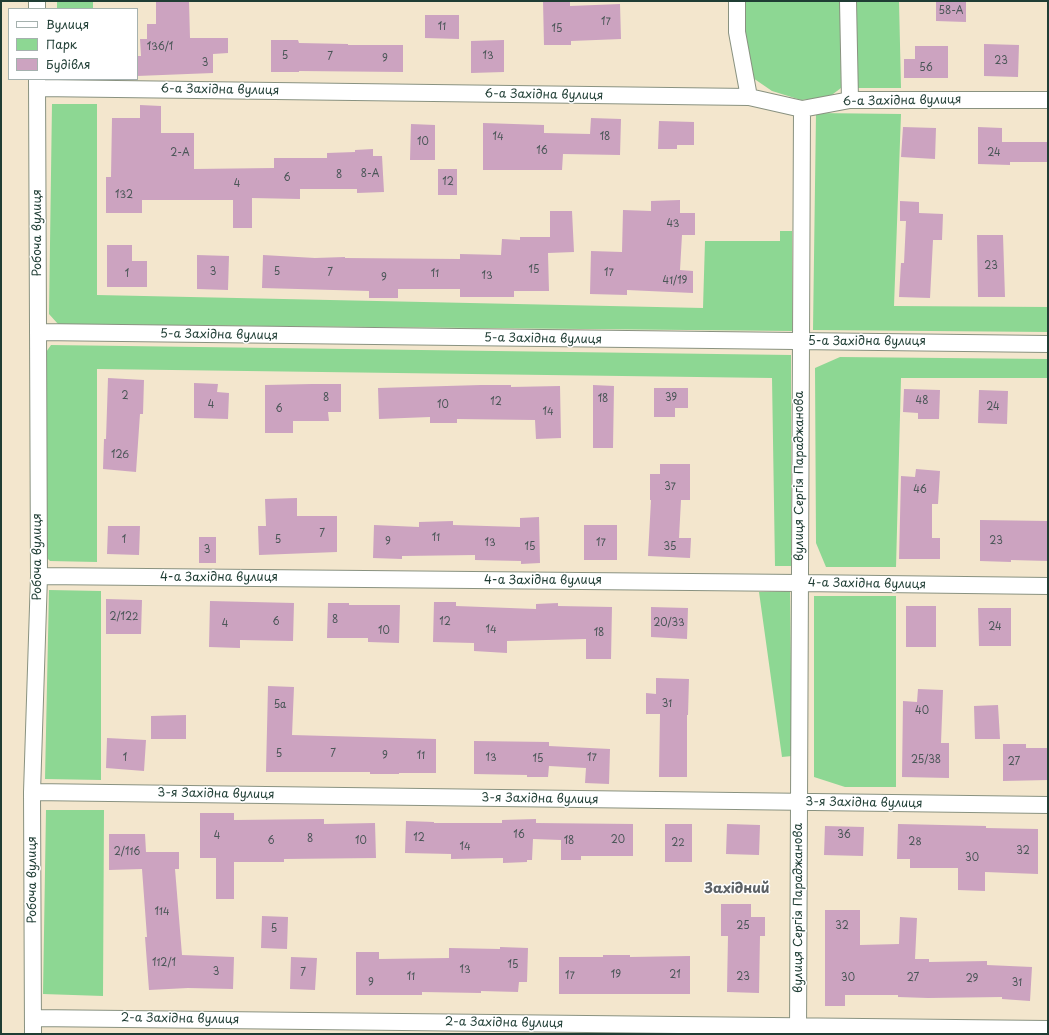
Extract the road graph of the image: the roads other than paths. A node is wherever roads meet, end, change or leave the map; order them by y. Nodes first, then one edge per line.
1 (737, 1) edge
2 (848, 1) edge
3 (38, 84) edge
4 (749, 98) junction
5 (850, 100) junction
6 (1048, 100) edge
7 (802, 109) junction
8 (38, 332) junction
9 (801, 342) junction
10 (1048, 344) edge
11 (39, 576) junction
12 (799, 583) junction
13 (1048, 586) edge
14 (32, 792) junction
15 (799, 802) junction
16 (1048, 805) edge
17 (33, 1018) junction
18 (1048, 1029) edge
19 (798, 1030) edge
20 (33, 1034) edge

1 - 4 street
2 - 5 street
3 - 4 street, 6-а Західна вулиця
3 - 8 street, Робоча вулиця
4 - 7 street, 6-а Західна вулиця
5 - 6 street, 6-а Західна вулиця
5 - 7 street, 6-а Західна вулиця
7 - 9 street, вулиця Сергія Параджанова
8 - 9 street, 5-а Західна вулиця
8 - 11 street, Робоча вулиця
9 - 10 street, 5-а Західна вулиця
9 - 12 street, вулиця Сергія Параджанова
11 - 12 street, 4-а Західна вулиця
11 - 14 street, Робоча вулиця
12 - 13 street, 4-а Західна вулиця
12 - 15 street, вулиця Сергія Параджанова
14 - 15 street, 3-я Західна вулиця
14 - 17 street, Робоча вулиця
15 - 16 street, 3-я Західна вулиця
15 - 19 street, вулиця Сергія Параджанова
17 - 19 street, 2-а Західна вулиця
17 - 20 street, Робоча вулиця
18 - 19 street, 2-а Західна вулиця

